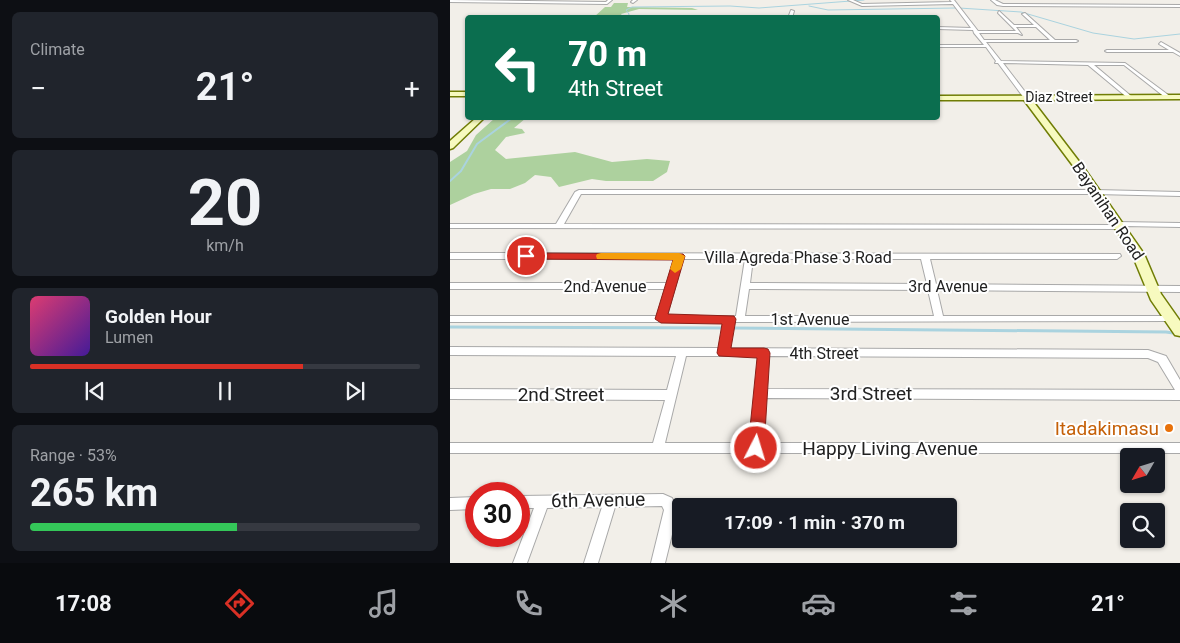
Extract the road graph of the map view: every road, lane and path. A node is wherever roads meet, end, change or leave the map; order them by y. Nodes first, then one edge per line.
1 (993, 0) edge
2 (1060, 0) edge
3 (1127, 0) edge
4 (450, 1) edge
5 (464, 1) edge
6 (481, 1) edge
7 (528, 1) edge
8 (545, 1) edge
9 (564, 1) edge
10 (579, 1) edge
11 (594, 1) edge
12 (852, 1) edge
13 (609, 2) edge
14 (937, 2) edge
15 (953, 2) edge
16 (1066, 5) junction
17 (1135, 5) junction
18 (1180, 6) edge
19 (792, 11) dead end
20 (998, 12) dead end
21 (1024, 14) dead end
22 (791, 15) edge
23 (1012, 26) junction
24 (1037, 26) junction
25 (940, 28) edge
26 (974, 30) junction
27 (1019, 32) junction
28 (982, 41) junction
29 (1028, 41) junction
30 (1054, 41) junction
31 (1076, 41) dead end
32 (1161, 43) dead end
33 (940, 46) edge
34 (986, 46) junction
35 (1107, 50) dead end
36 (1172, 51) junction
37 (1180, 56) edge
38 (997, 62) junction
39 (1089, 62) junction
40 (450, 94) edge
41 (465, 94) edge
42 (1026, 97) junction
43 (1129, 97) junction
44 (1168, 97) junction
45 (1180, 97) edge
46 (940, 98) edge
47 (478, 120) edge
48 (450, 146) edge
49 (1096, 192) junction
50 (1180, 194) edge
51 (1176, 225) edge
52 (450, 226) edge
53 (1119, 226) junction
54 (558, 227) junction
55 (1180, 235) edge
56 (450, 256) edge
57 (679, 256) junction
58 (1117, 256) dead end
59 (749, 257) junction
60 (925, 257) junction
61 (450, 286) edge
62 (670, 286) junction
63 (745, 286) junction
64 (931, 286) junction
65 (1152, 289) junction
66 (1180, 289) edge
67 (450, 319) edge
68 (661, 319) junction
69 (939, 319) junction
70 (1171, 319) junction
71 (731, 324) junction
72 (1180, 331) edge
73 (450, 351) edge
74 (682, 353) junction
75 (723, 353) junction
76 (764, 353) junction
77 (1180, 390) edge
78 (761, 392) junction
79 (450, 394) edge
80 (671, 394) junction
81 (1180, 395) edge
82 (450, 448) edge
83 (658, 448) junction
84 (756, 448) junction
85 (1180, 448) edge
86 (530, 502) edge
87 (543, 502) junction
88 (610, 502) junction
89 (465, 503) edge
90 (450, 504) edge
91 (520, 563) edge
92 (592, 563) edge
93 (658, 563) edge

1 - 16 street
2 - 16 street
3 - 17 street
4 - 5 street
5 - 6 street
6 - 7 street
7 - 8 street
8 - 9 street
9 - 10 street
10 - 11 street
11 - 13 street
12 - 14 street
14 - 15 street
15 - 26 street
16 - 17 street
17 - 18 street
19 - 22 street
20 - 23 street
21 - 24 street
23 - 24 street
23 - 27 street
24 - 30 street
25 - 26 street
26 - 27 street
26 - 28 street
27 - 29 street
28 - 29 street
28 - 34 street
29 - 30 street
30 - 31 street
32 - 36 street
33 - 34 street
34 - 38 street
35 - 36 street
36 - 37 street
38 - 39 street
38 - 42 street
39 - 43 street
39 - 44 street
40 - 41 street
42 - 43 street, Diaz Street
42 - 46 street, Diaz Street
42 - 49 street, Bayanihan Road
43 - 44 street, Diaz Street
44 - 45 street, Diaz Street
47 - 48 street
49 - 50 street
49 - 53 street, Bayanihan Road
49 - 54 street
51 - 53 street
51 - 55 street
52 - 54 street
53 - 54 street
53 - 65 street, Bayanihan Road
56 - 57 street, Villa Agreda Phase 3 Road
57 - 59 street, Villa Agreda Phase 3 Road
57 - 62 street
58 - 60 street, Villa Agreda Phase 3 Road
59 - 60 street, Villa Agreda Phase 3 Road
59 - 63 street
60 - 64 street
61 - 62 street, 2nd Avenue
62 - 68 street
63 - 64 street, 3rd Avenue
63 - 71 street
64 - 65 street, 3rd Avenue
64 - 69 street
65 - 66 street, 3rd Avenue
65 - 70 street, Bayanihan Road
67 - 68 street, 1st Avenue
68 - 71 street, 1st Avenue
69 - 70 street, 1st Avenue
69 - 71 street, 1st Avenue
70 - 72 street, Bayanihan Road
71 - 75 street
73 - 74 street, 4th Street
74 - 75 street, 4th Street
74 - 80 street
75 - 76 street, 4th Street
76 - 77 street, 4th Street
76 - 78 street
78 - 81 street, 3rd Street
78 - 84 street
79 - 80 street, 2nd Street
80 - 83 street
82 - 83 street, Happy Living Avenue
83 - 84 street, Happy Living Avenue
84 - 85 street, Happy Living Avenue
86 - 87 street, 6th Avenue
87 - 88 street, 6th Avenue
87 - 91 street
88 - 92 street
88 - 93 street, 6th Avenue
89 - 90 street

